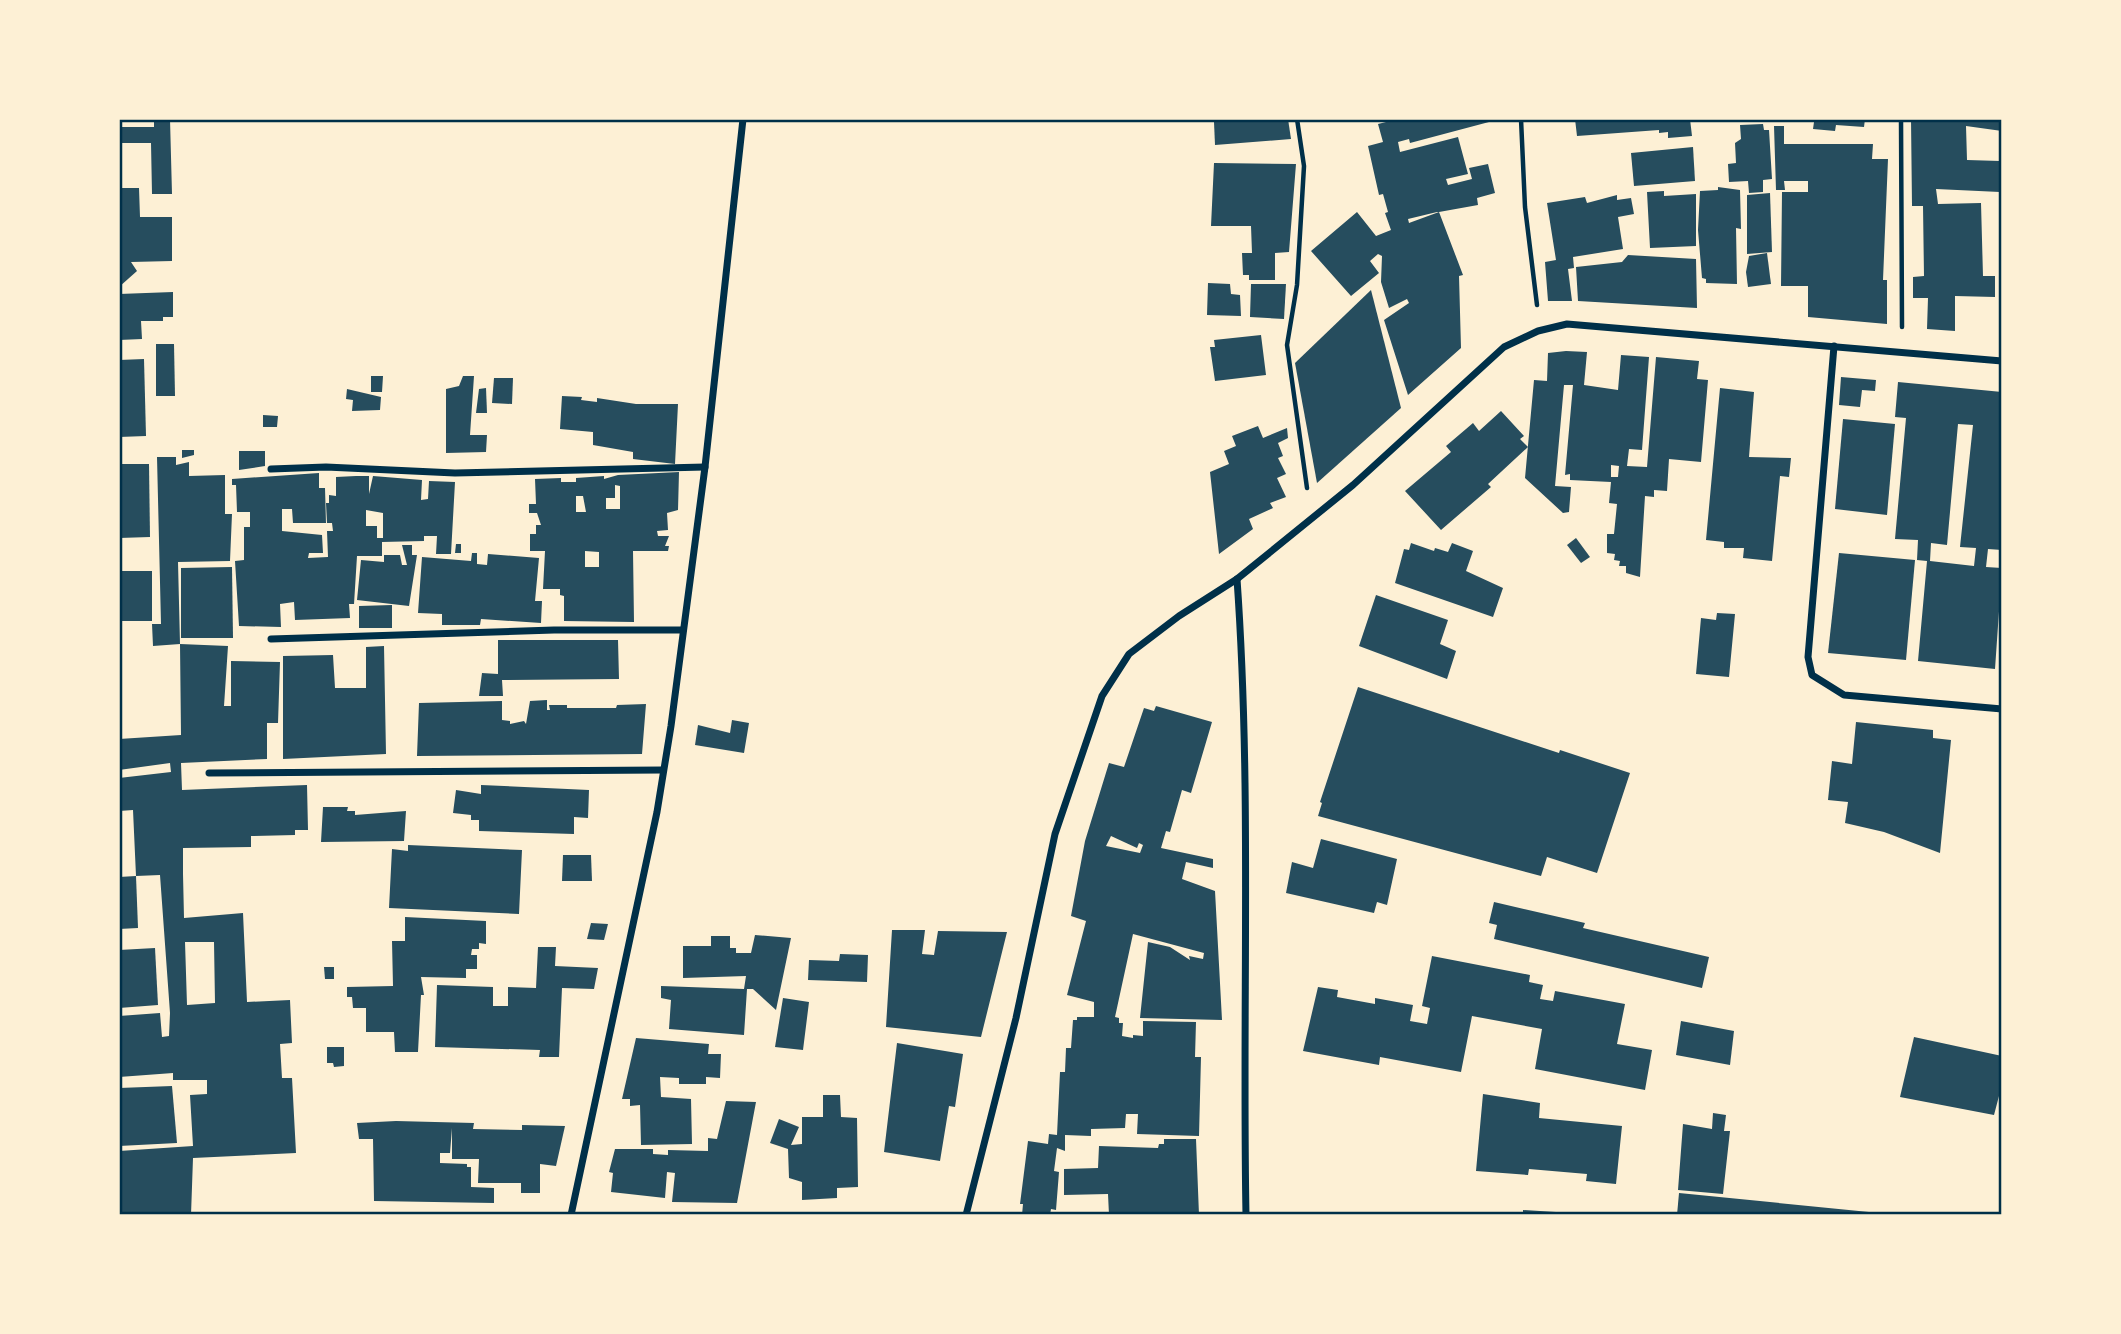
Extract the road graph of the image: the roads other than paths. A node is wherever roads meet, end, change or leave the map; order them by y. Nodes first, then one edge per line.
1 (743, 119) edge
2 (1834, 346) junction
3 (2002, 362) edge
4 (705, 467) junction
5 (271, 470) dead end
6 (1237, 579) junction
7 (683, 630) junction
8 (271, 639) dead end
9 (2002, 709) edge
10 (663, 770) junction
11 (209, 773) dead end
12 (571, 1215) edge
13 (966, 1215) edge
14 (1246, 1215) edge

1 - 4 street
2 - 3 street
2 - 6 street
2 - 9 street
4 - 5 street
4 - 7 street
6 - 13 street
6 - 14 street
7 - 8 street
7 - 10 street
10 - 11 street
10 - 12 street

